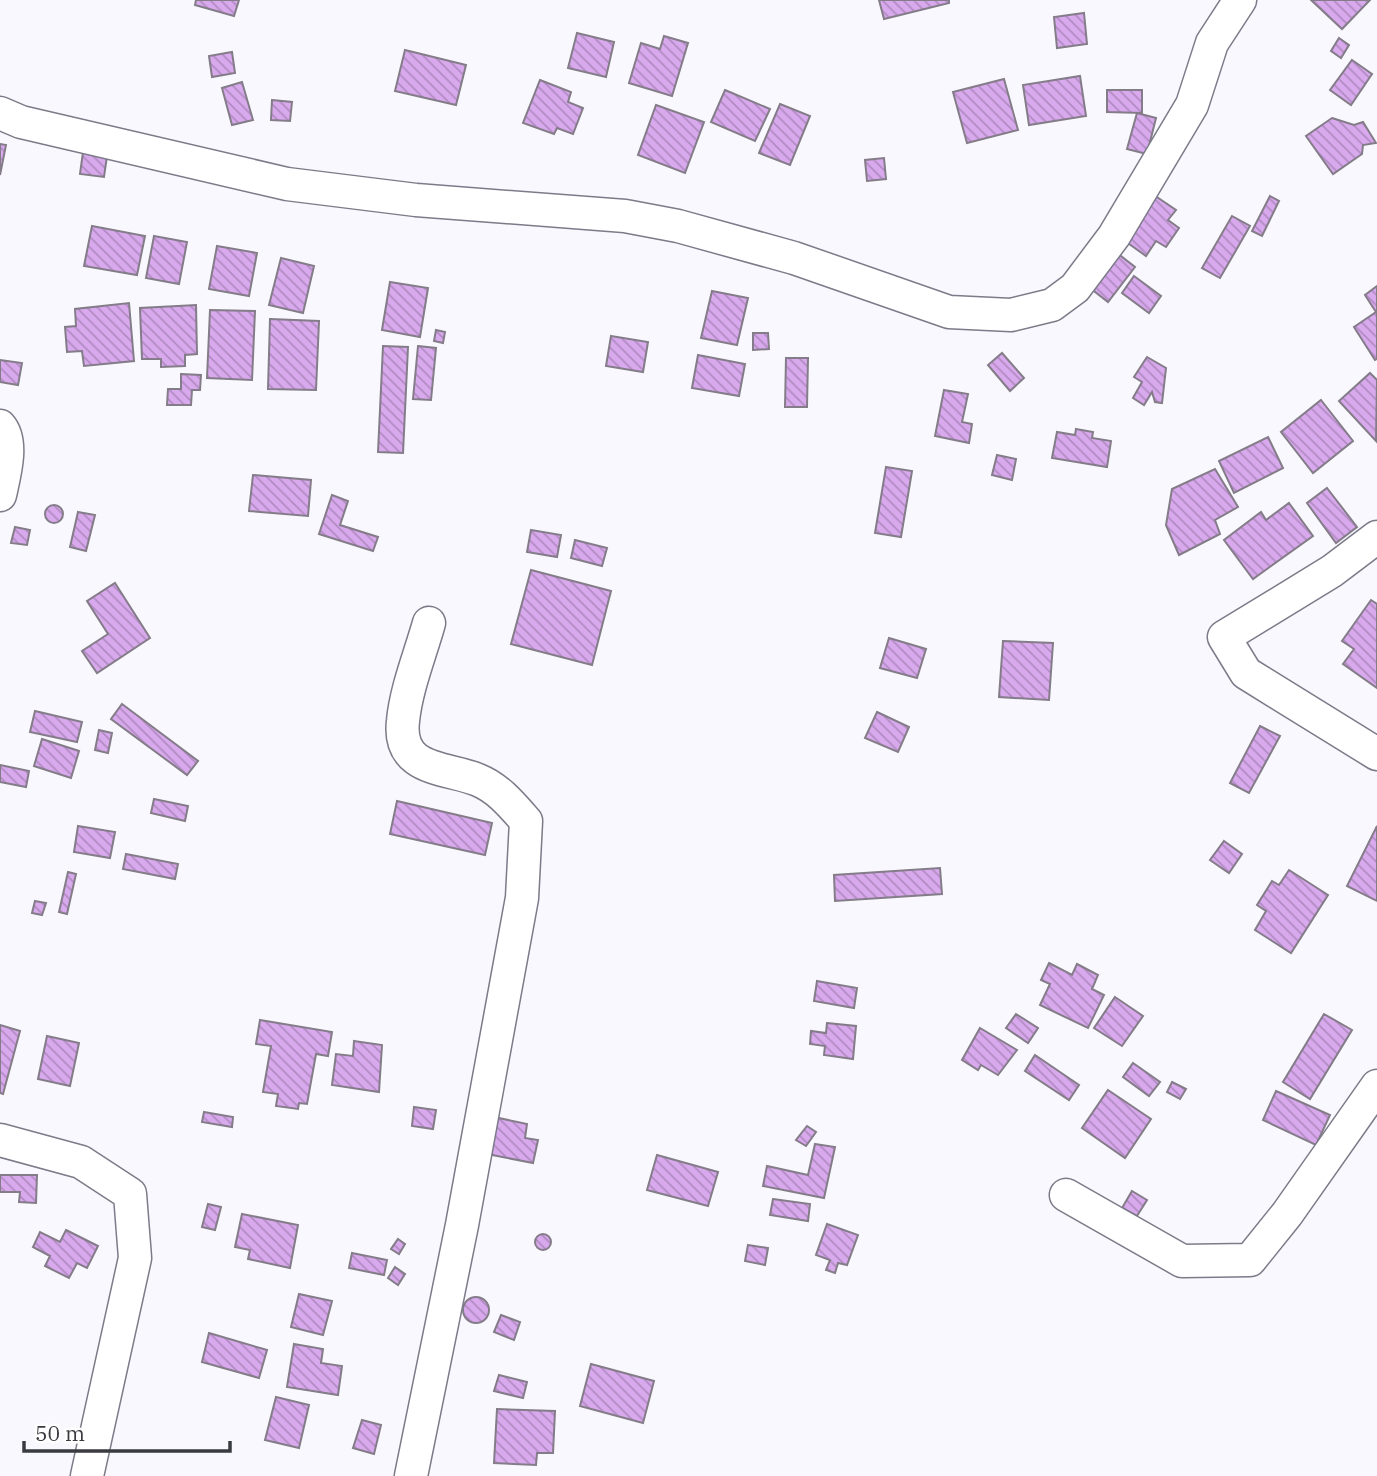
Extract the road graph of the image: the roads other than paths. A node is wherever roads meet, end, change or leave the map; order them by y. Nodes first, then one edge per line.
1 (1240, 0) edge
2 (0, 113) edge
3 (0, 426) edge
4 (0, 495) edge
5 (1377, 537) edge
6 (429, 623) dead end
7 (1377, 754) edge
8 (1377, 1086) edge
9 (0, 1140) edge
10 (1066, 1195) dead end
11 (87, 1476) edge
12 (411, 1476) edge

1 - 2 street
3 - 4 street
5 - 7 street
6 - 12 street
8 - 10 street
9 - 11 street

